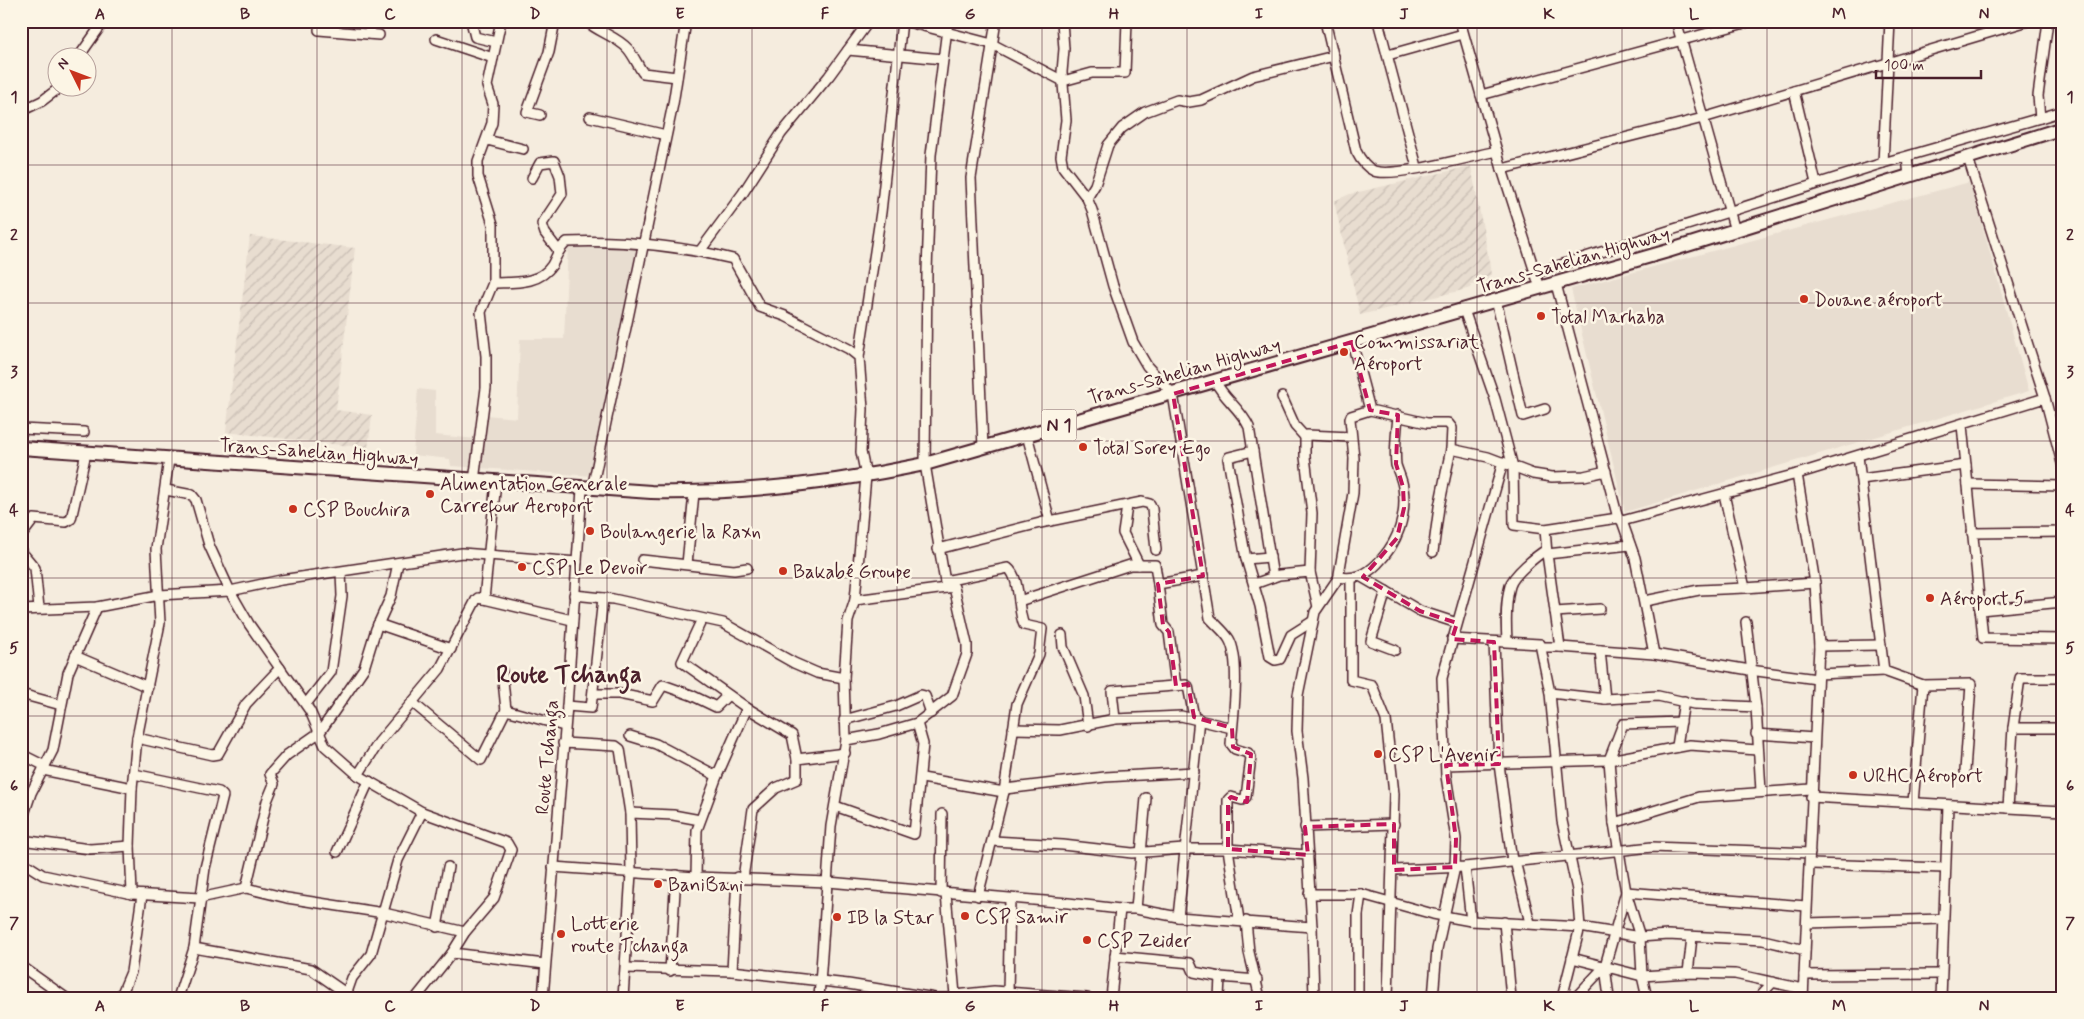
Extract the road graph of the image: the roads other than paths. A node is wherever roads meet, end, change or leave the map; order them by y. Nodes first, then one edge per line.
1 (104, 21) edge
2 (320, 21) edge
3 (372, 21) edge
4 (471, 21) edge
5 (500, 21) edge
6 (555, 21) edge
7 (586, 21) edge
8 (686, 21) edge
9 (869, 21) edge
10 (903, 21) edge
11 (948, 21) edge
12 (996, 21) edge
13 (1062, 21) edge
14 (1127, 21) edge
15 (1325, 21) edge
16 (1378, 21) edge
17 (1460, 21) edge
18 (1676, 21) edge
19 (1890, 21) edge
20 (2028, 21) edge
21 (2048, 21) edge
22 (1749, 22) edge
23 (946, 32) junction
24 (1464, 34) junction
25 (436, 39) dead end
26 (1681, 40) junction
27 (496, 42) junction
28 (992, 44) junction
29 (85, 48) edge
30 (848, 50) junction
31 (897, 54) junction
32 (1388, 55) junction
33 (1334, 56) junction
34 (493, 58) junction
35 (943, 59) junction
36 (1887, 63) junction
37 (677, 77) junction
38 (1063, 81) junction
39 (1794, 91) junction
40 (1481, 95) junction
41 (48, 96) edge
42 (21, 111) edge
43 (2063, 111) edge
44 (540, 115) dead end
45 (590, 117) dead end
46 (1703, 118) junction
47 (2040, 118) junction
48 (2063, 128) edge
49 (666, 135) junction
50 (486, 140) junction
51 (523, 149) dead end
52 (1497, 151) junction
53 (1907, 157) junction
54 (1968, 158) junction
55 (1884, 163) junction
56 (1418, 168) junction
57 (1502, 170) junction
58 (1909, 176) junction
59 (532, 178) dead end
60 (1816, 183) junction
61 (1087, 198) junction
62 (1730, 212) junction
63 (1735, 231) junction
64 (643, 245) junction
65 (558, 250) junction
66 (700, 251) junction
67 (1535, 273) junction
68 (493, 283) junction
69 (1556, 284) junction
70 (1540, 288) junction
71 (1496, 300) junction
72 (1464, 310) junction
73 (1352, 342) junction
74 (859, 357) junction
75 (1215, 381) junction
76 (1173, 394) junction
77 (1282, 397) dead end
78 (2045, 398) junction
79 (1545, 409) dead end
80 (1370, 410) junction
81 (1398, 415) junction
82 (1962, 425) junction
83 (21, 429) edge
84 (84, 432) dead end
85 (1027, 435) junction
86 (1305, 437) junction
87 (1351, 437) junction
88 (983, 447) junction
89 (21, 448) edge
90 (1451, 449) junction
91 (1253, 451) junction
92 (86, 453) junction
93 (1858, 456) junction
94 (169, 459) junction
95 (1503, 462) junction
96 (925, 464) junction
97 (1966, 465) junction
98 (1513, 467) junction
99 (2063, 467) edge
100 (1606, 472) junction
101 (1797, 474) junction
102 (866, 476) junction
103 (1861, 479) junction
104 (474, 481) junction
105 (496, 482) junction
106 (1968, 484) junction
107 (2063, 486) edge
108 (587, 489) junction
109 (166, 490) junction
110 (694, 493) junction
111 (1724, 494) junction
112 (1127, 506) junction
113 (1620, 520) junction
114 (1050, 521) junction
115 (1545, 529) junction
116 (2063, 532) edge
117 (1972, 533) junction
118 (21, 536) edge
119 (1630, 545) junction
120 (938, 549) junction
121 (1156, 550) dead end
122 (21, 551) edge
123 (1433, 552) dead end
124 (1546, 552) junction
125 (490, 554) junction
126 (1270, 557) junction
127 (1246, 559) junction
128 (642, 560) dead end
129 (577, 562) junction
130 (398, 563) junction
131 (687, 564) junction
132 (1139, 565) junction
133 (747, 568) dead end
134 (342, 572) junction
135 (1310, 572) junction
136 (1203, 576) junction
137 (1360, 576) junction
138 (1273, 577) junction
139 (1339, 577) junction
140 (1350, 579) junction
141 (1815, 583) junction
142 (945, 584) junction
143 (1158, 584) junction
144 (1254, 584) junction
145 (1746, 588) junction
146 (230, 591) junction
147 (1386, 591) junction
148 (159, 594) junction
149 (574, 595) junction
150 (602, 598) junction
151 (484, 599) junction
152 (855, 600) junction
153 (1019, 601) junction
154 (1644, 602) junction
155 (2063, 602) edge
156 (97, 607) junction
157 (1318, 607) junction
158 (39, 608) junction
159 (1600, 609) dead end
160 (21, 610) edge
161 (1980, 610) junction
162 (1555, 612) junction
163 (702, 619) junction
164 (572, 620) junction
165 (1313, 621) junction
166 (1746, 622) dead end
167 (378, 624) junction
168 (1457, 624) junction
169 (1062, 635) dead end
170 (2063, 639) edge
171 (1452, 640) junction
172 (1507, 641) junction
173 (1494, 642) junction
174 (1881, 645) junction
175 (1819, 646) junction
176 (1560, 647) junction
177 (1541, 648) junction
178 (451, 650) junction
179 (1395, 650) dead end
180 (1600, 650) junction
181 (1654, 654) junction
182 (75, 656) junction
183 (280, 668) junction
184 (1750, 670) junction
185 (502, 671) dead end
186 (1884, 671) junction
187 (1817, 676) junction
188 (844, 678) junction
189 (2063, 678) edge
190 (1923, 685) junction
191 (1176, 686) junction
192 (148, 687) junction
193 (1550, 692) junction
194 (21, 694) edge
195 (593, 694) junction
196 (728, 695) junction
197 (1605, 699) junction
198 (1684, 701) junction
199 (413, 703) junction
200 (306, 704) junction
201 (61, 705) junction
202 (567, 706) junction
203 (1756, 707) junction
204 (747, 708) junction
205 (506, 710) junction
206 (931, 713) junction
207 (1196, 718) junction
208 (1115, 719) junction
209 (844, 720) junction
210 (1681, 722) junction
211 (917, 723) junction
212 (564, 726) junction
213 (1088, 726) junction
214 (1232, 728) junction
215 (2013, 728) junction
216 (2063, 728) edge
217 (1013, 729) junction
218 (320, 732) junction
219 (1756, 734) junction
220 (630, 736) dead end
221 (137, 738) junction
222 (1814, 738) junction
223 (846, 740) junction
224 (563, 743) junction
225 (1677, 746) junction
226 (1758, 750) junction
227 (845, 753) junction
228 (21, 754) edge
229 (797, 759) junction
230 (1609, 760) junction
231 (1556, 761) junction
232 (1499, 764) junction
233 (1446, 765) junction
234 (44, 768) junction
235 (1965, 771) dead end
236 (1194, 772) junction
237 (134, 774) junction
238 (358, 775) junction
239 (717, 776) junction
240 (922, 778) junction
241 (369, 781) junction
242 (132, 788) junction
243 (1004, 790) junction
244 (1761, 791) junction
245 (1811, 793) junction
246 (1146, 798) dead end
247 (1913, 803) junction
248 (1948, 805) junction
249 (835, 806) junction
250 (2008, 808) junction
251 (422, 812) junction
252 (630, 812) junction
253 (2063, 812) edge
254 (942, 814) dead end
255 (700, 820) junction
256 (21, 823) edge
257 (1614, 823) junction
258 (1394, 824) junction
259 (1305, 827) junction
260 (21, 840) edge
261 (993, 841) junction
262 (130, 846) junction
263 (1184, 848) junction
264 (1228, 849) junction
265 (1618, 851) junction
266 (337, 852) dead end
267 (1143, 852) junction
268 (1810, 853) junction
269 (1308, 855) junction
270 (1570, 856) junction
271 (21, 861) edge
272 (1514, 861) junction
273 (1811, 864) junction
274 (1466, 866) junction
275 (448, 867) dead end
276 (553, 867) junction
277 (1455, 867) junction
278 (1945, 868) junction
279 (1394, 870) junction
280 (631, 873) junction
281 (676, 875) junction
282 (696, 877) junction
283 (740, 878) junction
284 (828, 882) junction
285 (246, 888) junction
286 (1626, 892) junction
287 (944, 894) junction
288 (1309, 894) junction
289 (1361, 894) junction
290 (137, 895) junction
291 (978, 896) junction
292 (200, 898) junction
293 (1010, 898) junction
294 (1391, 902) junction
295 (1806, 906) junction
296 (1120, 909) junction
297 (1136, 909) junction
298 (384, 913) junction
299 (1443, 916) junction
300 (1178, 917) junction
301 (1943, 919) junction
302 (1470, 920) junction
303 (1242, 921) junction
304 (1504, 922) junction
305 (1530, 923) junction
306 (1807, 924) junction
307 (437, 927) junction
308 (1312, 927) junction
309 (1580, 927) junction
310 (465, 932) junction
311 (1614, 933) junction
312 (1640, 938) junction
313 (1692, 938) junction
314 (194, 948) junction
315 (1805, 950) junction
316 (452, 953) junction
317 (1115, 956) junction
318 (1572, 958) junction
319 (545, 964) junction
320 (21, 966) edge
321 (1605, 966) junction
322 (626, 968) junction
323 (670, 971) junction
324 (732, 971) junction
325 (1688, 973) junction
326 (1940, 974) junction
327 (1804, 975) junction
328 (1642, 976) junction
329 (1220, 977) junction
330 (1257, 980) junction
331 (820, 981) junction
332 (1774, 982) junction
333 (1008, 992) junction
334 (1803, 993) edge
335 (993, 994) edge
336 (346, 996) edge
337 (951, 997) edge
338 (66, 998) edge
339 (120, 998) edge
340 (178, 998) edge
341 (416, 998) edge
342 (543, 998) edge
343 (623, 998) edge
344 (819, 998) edge
345 (936, 998) edge
346 (1087, 998) edge
347 (1111, 998) edge
348 (1219, 998) edge
349 (1260, 998) edge
350 (1314, 998) edge
351 (1358, 998) edge
352 (1388, 998) edge
353 (1434, 998) edge
354 (1511, 998) edge
355 (1562, 998) edge
356 (1575, 998) edge
357 (1609, 998) edge
358 (1647, 998) edge
359 (1758, 998) edge
360 (1941, 998) edge

1 - 29 street
2 - 3 street
4 - 27 street
5 - 27 street
6 - 44 street
7 - 37 street
8 - 37 street, Route Tchanga
9 - 30 street
10 - 23 street
10 - 31 street
11 - 23 street
12 - 28 street
13 - 38 street
14 - 38 street
15 - 33 street
16 - 32 street
17 - 24 street
18 - 26 street
19 - 36 street
20 - 36 street
21 - 47 street
22 - 26 street
23 - 28 street
23 - 35 street
24 - 32 street
24 - 40 street
25 - 34 street
26 - 40 street
26 - 46 street
27 - 34 street
28 - 38 street
28 - 88 street
30 - 31 street
30 - 66 street
31 - 35 street
31 - 74 street
32 - 56 street
33 - 56 street
33 - 61 street
34 - 50 street
35 - 96 street
36 - 39 street
36 - 55 street
37 - 49 street, Route Tchanga
38 - 61 street
39 - 46 street
39 - 60 street
40 - 52 street
41 - 42 street
43 - 47 street
45 - 49 street
46 - 57 street
46 - 62 street
47 - 53 street
48 - 54 highway, Trans-Sahelian Highway / N 1
49 - 64 street, Route Tchanga
50 - 51 street
50 - 68 street
52 - 56 street
52 - 57 street
53 - 55 street
53 - 58 street
54 - 58 highway, Trans-Sahelian Highway / N 1
54 - 78 street
55 - 60 street
57 - 67 street
58 - 63 highway, Trans-Sahelian Highway / N 1
59 - 65 street
60 - 62 street
61 - 76 street
62 - 63 street
62 - 67 street
63 - 69 highway, Trans-Sahelian Highway / N 1
64 - 65 street
64 - 66 street
64 - 108 street, Route Tchanga
65 - 68 street
66 - 74 street
67 - 70 street
68 - 104 street
69 - 70 highway, Trans-Sahelian Highway / N 1
69 - 100 street
70 - 71 highway, Trans-Sahelian Highway / N 1
71 - 72 highway, Trans-Sahelian Highway / N 1
71 - 79 street
72 - 73 highway, Trans-Sahelian Highway / N 1
72 - 98 street
73 - 75 highway, Trans-Sahelian Highway / N 1
73 - 80 street
74 - 102 street
75 - 76 highway, Trans-Sahelian Highway / N 1
75 - 91 street
76 - 85 highway, Trans-Sahelian Highway / N 1
76 - 136 street
77 - 86 street
78 - 82 street
78 - 99 street
80 - 81 street
80 - 87 street
81 - 90 street
81 - 137 street
82 - 93 street
82 - 97 street
83 - 84 street
85 - 88 highway, Trans-Sahelian Highway / N 1
85 - 114 street
86 - 87 street
86 - 135 street
87 - 139 street
88 - 96 highway, Trans-Sahelian Highway / N 1
89 - 92 highway, Trans-Sahelian Highway / N 1
90 - 95 street
90 - 123 street
91 - 126 street
91 - 127 street
92 - 94 highway, Trans-Sahelian Highway / N 1
92 - 118 street
93 - 101 street
93 - 103 street
94 - 104 highway, Trans-Sahelian Highway / N 1
94 - 109 street
95 - 98 street
95 - 168 street
96 - 102 highway, Trans-Sahelian Highway / N 1
96 - 120 street
97 - 103 street
97 - 106 street
98 - 100 street
98 - 115 street
100 - 113 street
101 - 111 street
101 - 141 street
102 - 110 highway, Trans-Sahelian Highway / N 1
102 - 152 street
103 - 174 street
104 - 105 highway, Trans-Sahelian Highway / N 1
105 - 108 highway, Trans-Sahelian Highway / N 1
105 - 125 street
106 - 107 street
106 - 117 street
108 - 110 highway, Trans-Sahelian Highway / N 1
108 - 129 street, Route Tchanga
109 - 146 street
109 - 148 street
110 - 131 street
111 - 113 street
111 - 145 street
112 - 114 street
112 - 121 street
112 - 132 street
113 - 115 street
113 - 119 street
114 - 120 street
115 - 124 street
116 - 117 street
117 - 161 street
119 - 124 street
119 - 154 street
120 - 142 street
122 - 158 street
124 - 162 street
124 - 172 street
125 - 129 street
125 - 130 street
125 - 151 street
126 - 127 street
126 - 138 street
127 - 144 street
128 - 131 street
129 - 149 street, Route Tchanga
130 - 134 street
130 - 167 street
131 - 133 street
132 - 143 street
132 - 153 street
134 - 146 street
134 - 200 street
135 - 138 street
135 - 157 street
136 - 143 street
136 - 214 street
137 - 140 street
137 - 147 street
138 - 144 street
139 - 140 street
139 - 157 street
140 - 258 street
141 - 145 street
141 - 175 street
142 - 152 street
142 - 153 street
142 - 206 street
143 - 191 street
144 - 165 street
145 - 154 street
146 - 148 street
146 - 183 street
147 - 168 street
147 - 179 street
148 - 156 street
148 - 192 street
149 - 150 street
149 - 164 street, Route Tchanga
150 - 163 street
150 - 195 street
151 - 164 street
151 - 178 street
152 - 188 street
153 - 217 street
154 - 181 street
155 - 161 street
156 - 158 street
156 - 182 street
157 - 165 street
158 - 160 street
159 - 162 street
161 - 170 street
162 - 176 street
163 - 188 street
163 - 196 street
164 - 202 street, Route Tchanga
165 - 259 street
166 - 184 street
167 - 178 street
167 - 218 street
168 - 171 street
169 - 213 street
171 - 173 street
171 - 233 street
172 - 173 street
172 - 177 street
173 - 232 street
174 - 175 street
174 - 186 street
175 - 187 street
176 - 177 street
176 - 180 street
177 - 193 street
178 - 199 street
180 - 181 street
180 - 197 street
181 - 184 street
182 - 192 street
182 - 201 street
183 - 200 street
183 - 221 street
184 - 187 street
184 - 203 street
185 - 205 street
186 - 187 street
186 - 190 street
187 - 222 street
188 - 209 street
189 - 215 street
190 - 235 street
190 - 247 street
191 - 207 street
191 - 208 street
192 - 221 street
193 - 197 street
193 - 231 street
194 - 201 street
195 - 196 street
195 - 202 street
196 - 204 street
197 - 198 street
198 - 203 street
198 - 210 street
199 - 205 street
199 - 238 street
200 - 218 street
201 - 234 street
202 - 212 street, Route Tchanga
203 - 219 street
204 - 229 street
204 - 239 street
205 - 212 street
206 - 209 street
206 - 211 street
207 - 208 street
207 - 214 street
207 - 236 street
208 - 213 street
209 - 223 street
210 - 225 street
210 - 230 street
211 - 223 street
211 - 240 street
212 - 224 street, Route Tchanga
213 - 217 street
214 - 264 street
215 - 216 street
215 - 250 street
217 - 243 street
218 - 238 street
218 - 285 street
219 - 222 street
219 - 226 street
220 - 239 street
221 - 237 street
222 - 245 street
223 - 227 street
224 - 252 street
224 - 276 street, Route Tchanga
225 - 226 street
225 - 230 street
226 - 244 street
227 - 229 street
227 - 249 street
228 - 234 street
229 - 283 street
230 - 231 street
230 - 257 street
231 - 232 street
231 - 270 street
232 - 233 street
232 - 272 street
233 - 277 street
234 - 242 street
234 - 256 street
236 - 243 street
236 - 263 street
237 - 242 street
237 - 292 street
238 - 241 street
239 - 255 street
240 - 243 street
240 - 249 street
241 - 251 street
241 - 266 street
242 - 262 street
243 - 261 street
244 - 245 street
244 - 257 street
245 - 247 street
245 - 268 street
246 - 267 street
247 - 248 street
248 - 250 street
248 - 278 street
249 - 284 street
250 - 253 street
251 - 298 street
251 - 310 street
252 - 255 street
252 - 280 street
254 - 287 street
255 - 282 street
257 - 265 street
258 - 259 street
258 - 279 street
259 - 269 street
260 - 262 street
261 - 267 street
261 - 291 street
262 - 290 street
263 - 264 street
263 - 267 street
263 - 300 street
264 - 269 street
264 - 303 street
265 - 268 street
265 - 270 street
265 - 286 street
267 - 297 street
268 - 273 street
269 - 288 street
270 - 272 street
270 - 309 street
271 - 290 street
272 - 274 street
272 - 305 street
273 - 278 street
273 - 295 street
274 - 277 street
274 - 302 street
275 - 307 street
276 - 280 street
276 - 319 street, Route Tchanga
277 - 279 street
277 - 299 street
278 - 301 street
279 - 294 street
280 - 281 street
280 - 322 street
281 - 282 street
281 - 323 street
282 - 283 street
283 - 284 street
283 - 324 street
284 - 287 street
284 - 331 street
285 - 292 street
285 - 298 street
286 - 295 street
286 - 311 street
286 - 312 street
287 - 291 street
287 - 337 street
288 - 289 street
288 - 308 street
289 - 294 street
289 - 351 street
290 - 292 street
290 - 339 street
291 - 293 street
292 - 314 street
293 - 296 street
293 - 333 street
294 - 299 street
294 - 352 street
295 - 306 street
296 - 297 street
296 - 317 street
297 - 300 street
298 - 307 street
298 - 336 street
299 - 302 street
299 - 353 street
300 - 303 street
301 - 306 street
301 - 326 street
302 - 304 street
303 - 308 street
303 - 330 street
304 - 305 street
304 - 354 street
305 - 309 street
306 - 315 street
307 - 310 street
308 - 350 street
309 - 311 street
309 - 318 street
310 - 316 street
311 - 312 street
311 - 321 street
312 - 313 street
312 - 328 street
313 - 315 street
313 - 325 street
314 - 336 street
314 - 340 street
315 - 327 street
316 - 319 street
316 - 341 street
317 - 329 street
317 - 347 street
318 - 321 street
318 - 355 street
319 - 342 street, Route Tchanga
320 - 338 street
321 - 328 street
321 - 356 street
321 - 357 street
322 - 323 street
322 - 343 street
323 - 324 street
324 - 331 street
325 - 328 street
325 - 332 street
326 - 327 street
326 - 360 street
327 - 334 street
328 - 358 street
329 - 330 street
329 - 348 street
330 - 349 street
331 - 344 street
331 - 345 street
332 - 334 street
332 - 359 street
333 - 335 street
333 - 346 street
335 - 337 street
337 - 345 street

